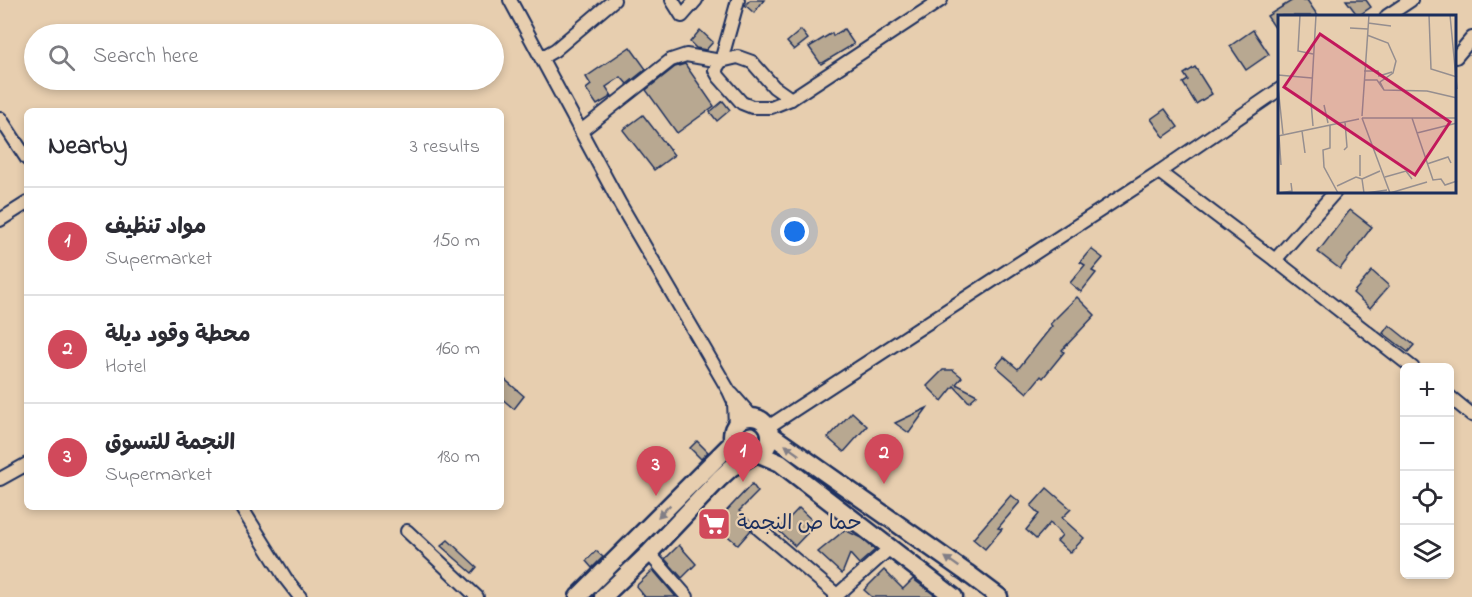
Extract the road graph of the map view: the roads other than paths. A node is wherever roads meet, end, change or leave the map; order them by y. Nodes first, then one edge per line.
1 (510, 0) edge
2 (614, 0) edge
3 (672, 0) edge
4 (696, 0) edge
5 (738, 0) edge
6 (941, 0) edge
7 (1411, 0) edge
8 (1388, 15) edge
9 (1472, 38) edge
10 (1457, 55) edge
11 (541, 58) junction
12 (721, 61) junction
13 (1278, 90) edge
14 (791, 99) junction
15 (0, 117) edge
16 (581, 131) junction
17 (24, 154) edge
18 (1159, 172) junction
19 (1333, 194) edge
20 (24, 205) edge
21 (0, 220) edge
22 (1275, 260) junction
23 (1407, 363) edge
24 (729, 391) junction
25 (1454, 401) edge
26 (1472, 415) edge
27 (753, 418) junction
28 (769, 431) junction
29 (734, 434) junction
30 (755, 455) junction
31 (24, 466) edge
32 (0, 479) edge
33 (243, 510) edge
34 (759, 529) dead end
35 (407, 531) dead end
36 (890, 548) junction
37 (649, 553) junction
38 (836, 596) edge
39 (300, 597) edge
40 (477, 597) edge
41 (578, 597) edge
42 (603, 597) edge
43 (687, 597) edge
44 (954, 597) edge
45 (999, 597) edge

1 - 11 street
2 - 11 street
3 - 4 street
5 - 12 street
6 - 14 street
7 - 8 street
9 - 10 street
11 - 16 street
12 - 14 street
12 - 14 street
12 - 16 street
13 - 18 street
15 - 17 street
16 - 24 street
18 - 22 street
18 - 28 street
19 - 22 street
20 - 21 street
22 - 23 street
24 - 27 street
24 - 29 street
25 - 26 street
27 - 28 main road
27 - 29 main road
28 - 30 main road
45 -> 28 main road
29 - 30 main road
29 -> 41 main road
30 - 36 main road
30 - 37 main road
31 - 32 street
33 - 39 street
34 - 38 street
35 - 40 street
36 - 38 street
36 - 44 main road
37 - 42 main road
37 - 43 street

